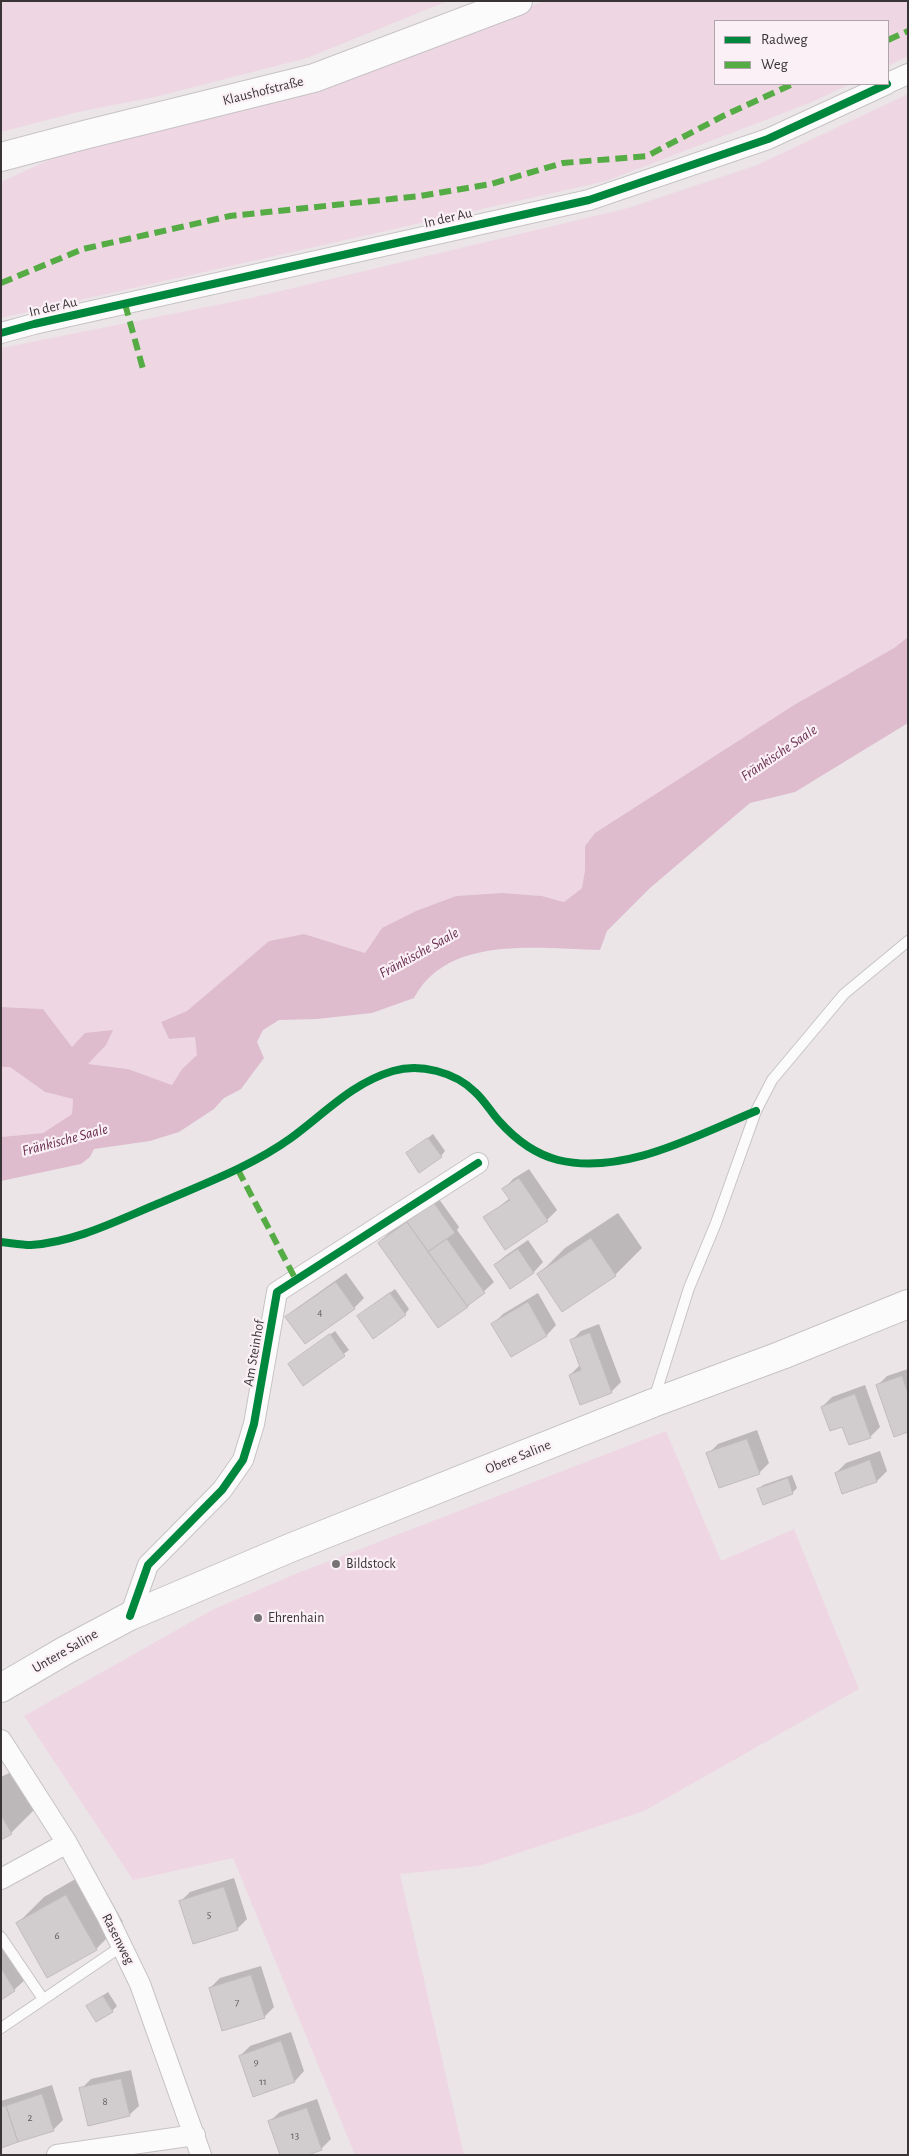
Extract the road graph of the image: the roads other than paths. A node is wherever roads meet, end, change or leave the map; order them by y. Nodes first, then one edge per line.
1 (518, 1) edge
2 (908, 74) edge
3 (889, 83) edge
4 (885, 85) edge
5 (1, 157) edge
6 (1, 333) edge
7 (908, 941) edge
8 (478, 1163) dead end
9 (908, 1304) edge
10 (653, 1403) junction
11 (130, 1616) junction
12 (1, 1688) edge
13 (1, 1740) edge
14 (67, 1843) junction
15 (1, 1879) edge
16 (1, 1937) edge
17 (122, 1946) junction
18 (43, 2000) junction
19 (1, 2028) edge
20 (195, 2135) junction
21 (57, 2155) edge
22 (201, 2155) edge

1 - 5 main road, Klaushofstraße
2 - 3 street, In der Au
4 - 6 street, In der Au
7 - 10 lane
8 - 11 street, Am Steinhof
9 - 10 main road, Obere Saline
10 - 11 main road, Obere Saline
11 - 12 main road, Untere Saline
13 - 14 street, Rasenweg
14 - 15 street
14 - 17 street, Rasenweg
16 - 18 lane
17 - 18 lane
17 - 20 street, Rasenweg
18 - 19 lane
20 - 21 street
20 - 22 street, Rasenweg

